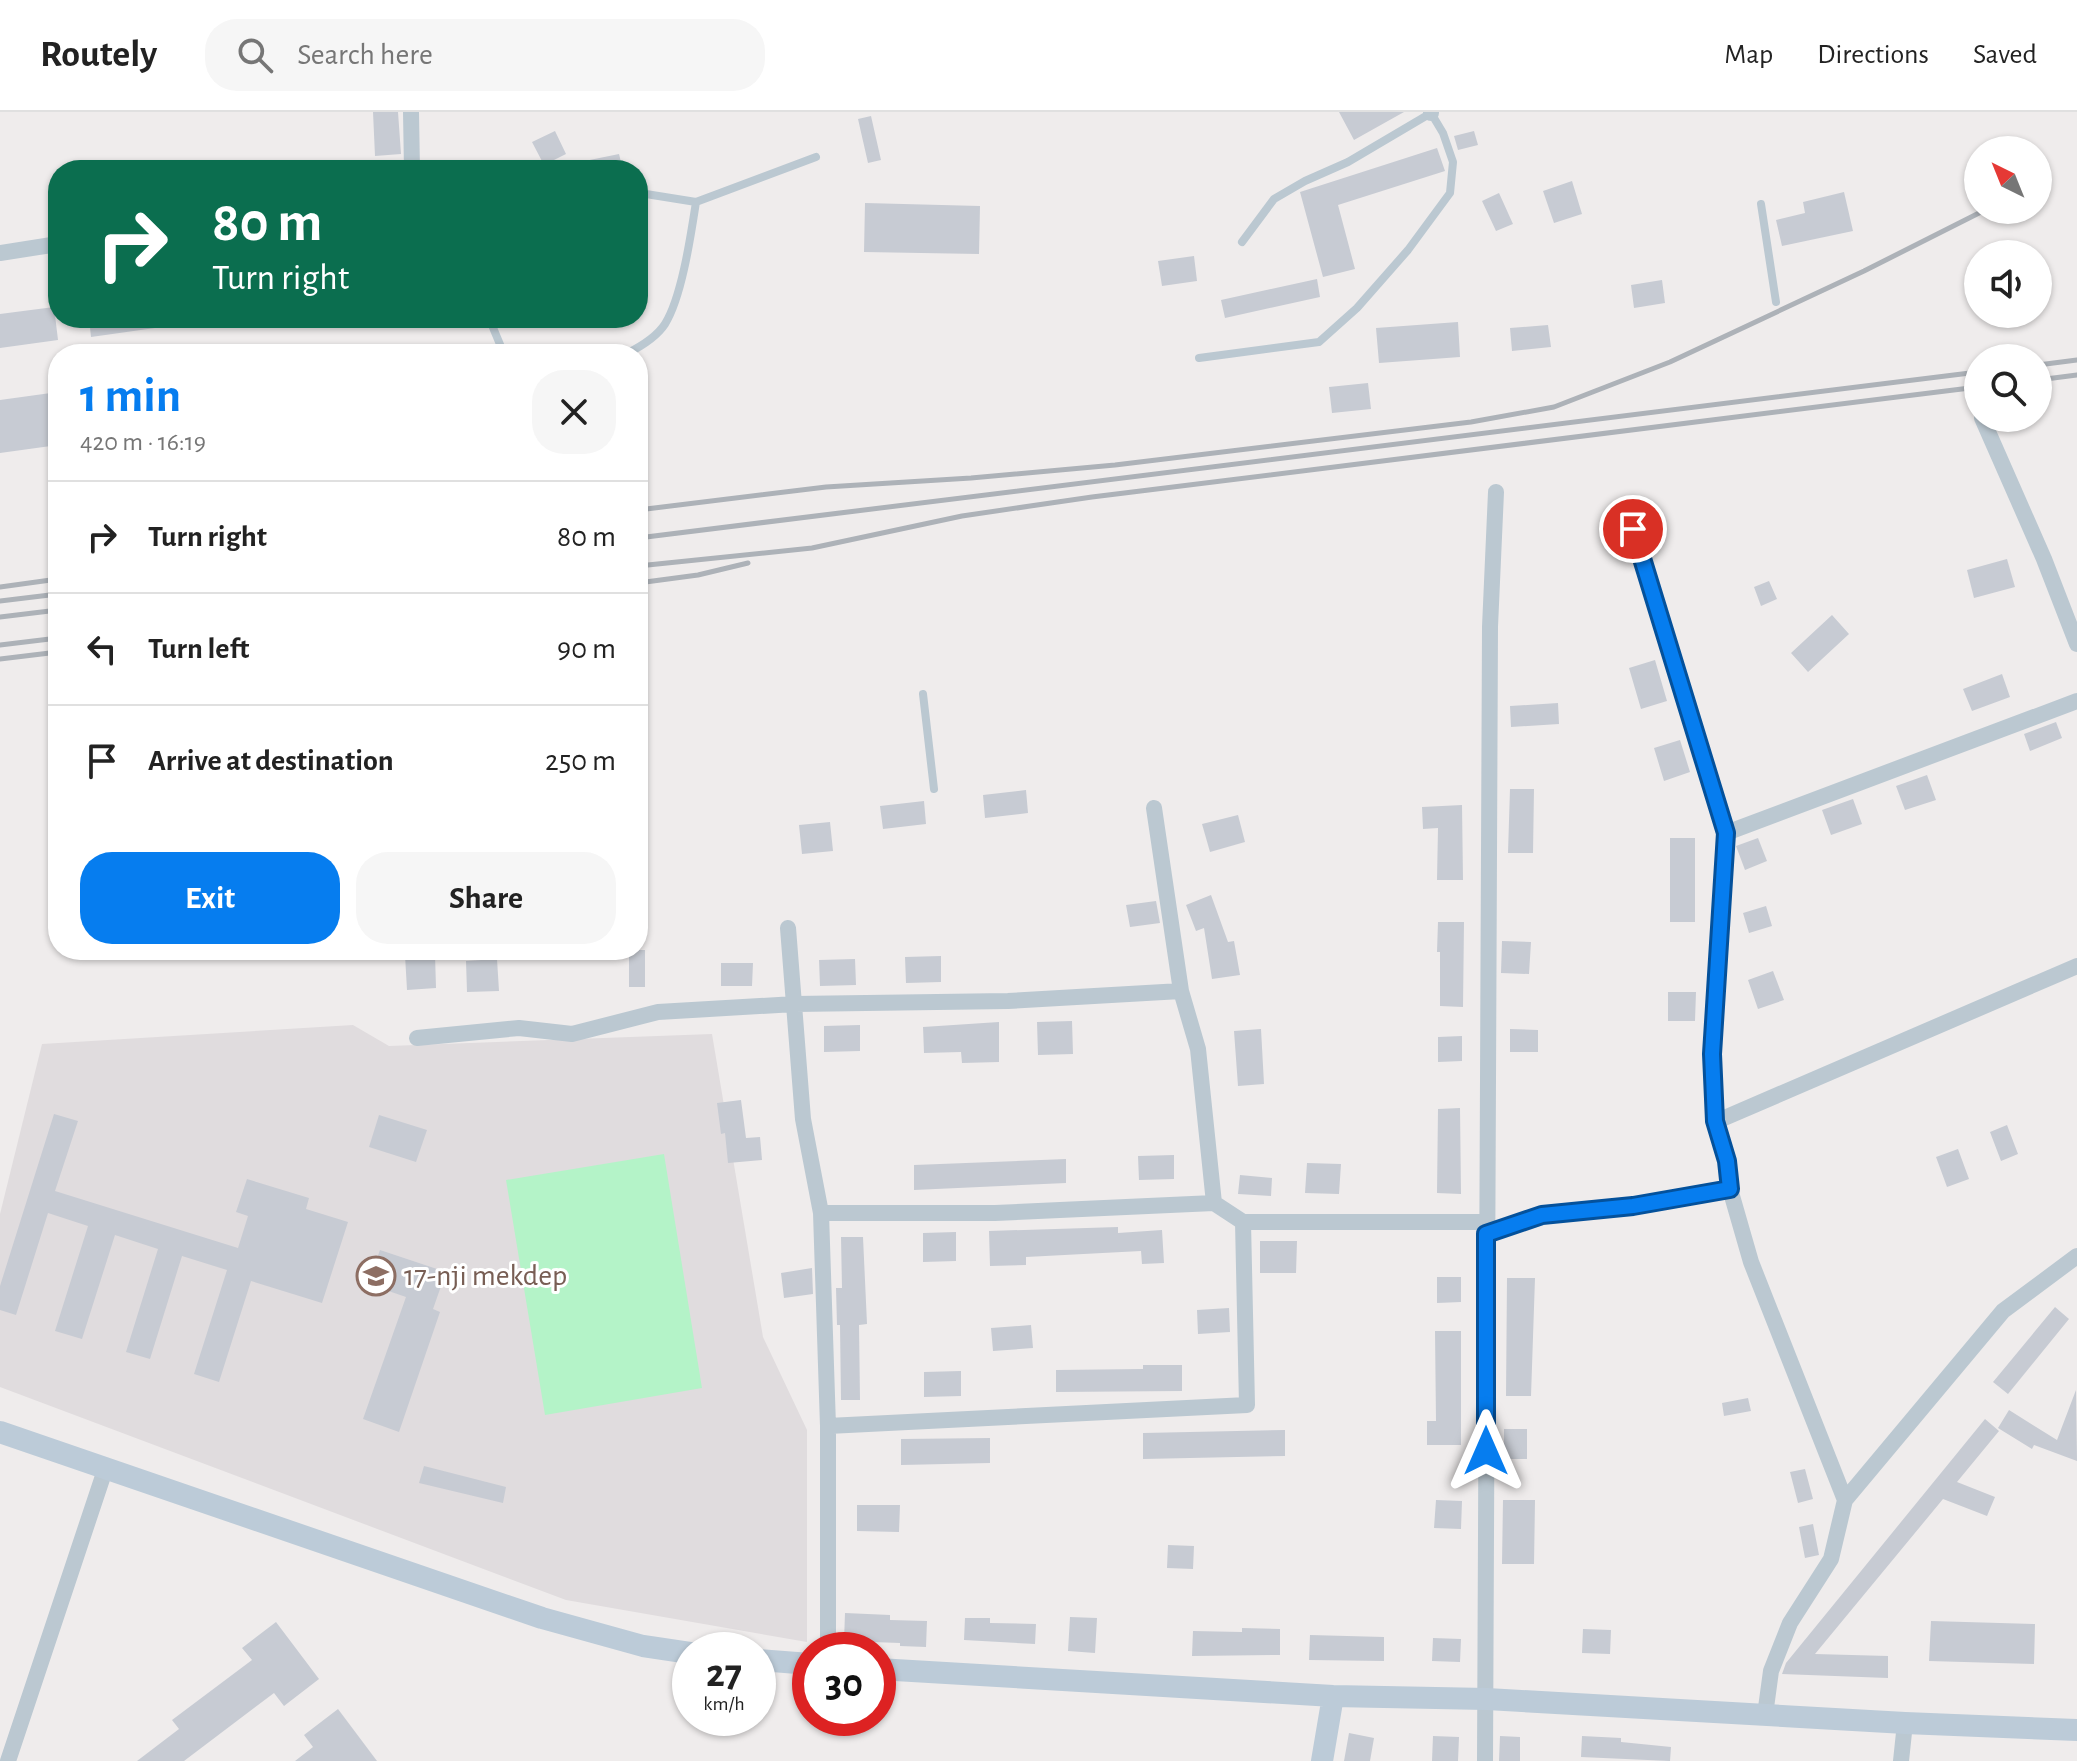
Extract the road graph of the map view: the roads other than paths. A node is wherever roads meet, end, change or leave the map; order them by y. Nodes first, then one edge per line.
1 (411, 112) edge
2 (1431, 112) edge
3 (816, 157) dead end
4 (412, 160) edge
5 (648, 194) edge
6 (696, 202) junction
7 (1761, 204) dead end
8 (1242, 242) dead end
9 (48, 246) edge
10 (0, 253) edge
11 (1776, 302) dead end
12 (645, 344) edge
13 (1199, 358) dead end
14 (1988, 432) edge
15 (1496, 492) dead end
16 (1633, 529) dead end
17 (2076, 633) edge
18 (923, 694) dead end
19 (2077, 701) edge
20 (934, 789) dead end
21 (1154, 808) dead end
22 (1726, 833) junction
23 (788, 928) dead end
24 (2077, 966) edge
25 (1181, 991) junction
26 (795, 1004) junction
27 (417, 1038) dead end
28 (1715, 1122) junction
29 (1730, 1189) junction
30 (1214, 1203) junction
31 (821, 1213) junction
32 (1243, 1222) junction
33 (1486, 1228) junction
34 (2077, 1256) edge
35 (828, 1426) junction
36 (0, 1432) edge
37 (106, 1467) junction
38 (1845, 1500) junction
39 (828, 1632) edge
40 (672, 1650) edge
41 (896, 1670) edge
42 (1333, 1696) junction
43 (1487, 1699) junction
44 (1765, 1715) junction
45 (1905, 1723) junction
46 (2077, 1730) edge
47 (8, 1761) edge
48 (1322, 1761) edge
49 (1485, 1761) edge
50 (1901, 1761) edge

1 - 4 street
2 - 8 lane
2 - 13 lane
3 - 6 lane
5 - 6 lane
6 - 12 lane
7 - 11 lane
9 - 10 street
14 - 17 street
15 - 33 street
16 - 22 street
18 - 20 lane
19 - 22 street
21 - 25 street
22 - 28 street
23 - 26 street
24 - 28 street
25 - 26 street
25 - 30 street
26 - 27 street
26 - 31 street
28 - 29 street
29 - 33 street
29 - 38 street
30 - 31 street
30 - 32 street
31 - 35 street
32 - 33 street
32 - 35 street
33 - 43 street
34 - 38 street
35 - 39 street
36 - 37 street
37 - 40 street
37 - 47 street
38 - 44 street
41 - 42 street
42 - 43 street
42 - 48 street
43 - 44 street
43 - 49 street
44 - 45 street
45 - 46 street
45 - 50 street

